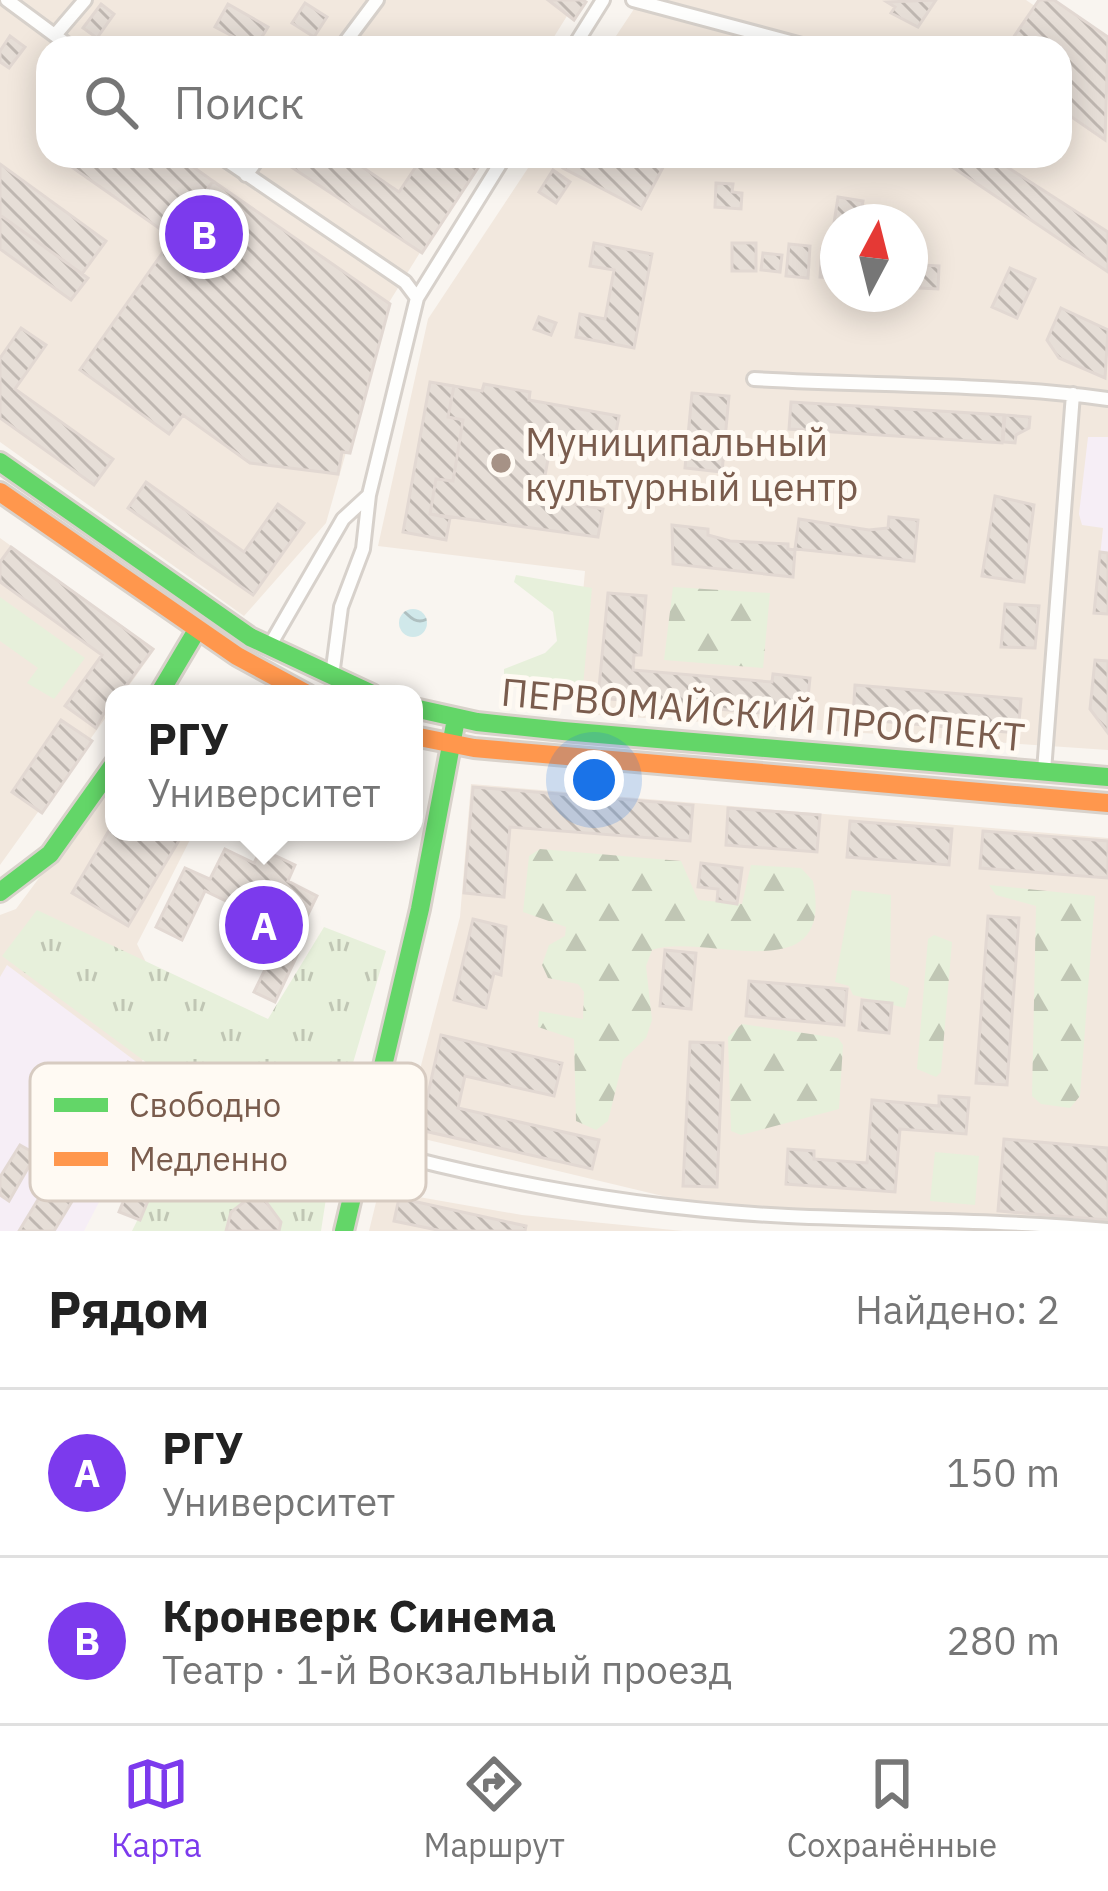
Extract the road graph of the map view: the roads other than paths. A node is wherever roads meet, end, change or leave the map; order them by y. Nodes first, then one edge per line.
1 (7, 0) edge
2 (85, 0) edge
3 (377, 0) edge
4 (603, 0) edge
5 (633, 0) edge
6 (55, 35) joint
7 (350, 36) edge
8 (580, 36) edge
9 (768, 36) edge
10 (236, 168) edge
11 (251, 168) edge
12 (497, 168) edge
13 (246, 175) junction
14 (416, 298) junction
15 (754, 379) dead end
16 (1073, 394) junction
17 (1108, 399) edge
18 (0, 461) edge
19 (0, 492) edge
20 (368, 495) junction
21 (197, 630) junction
22 (269, 647) junction
23 (332, 678) junction
24 (164, 685) edge
25 (292, 685) edge
26 (350, 685) edge
27 (423, 710) edge
28 (456, 718) junction
29 (423, 738) edge
30 (451, 745) junction
31 (1044, 772) junction
32 (105, 776) edge
33 (1108, 777) edge
34 (1108, 803) edge
35 (0, 892) edge
36 (384, 1063) edge
37 (426, 1159) edge
38 (351, 1201) edge
39 (1108, 1230) edge
40 (344, 1231) edge

1 - 6 street
2 - 6 street
3 - 7 street
4 - 8 street
5 - 9 street
10 - 13 street
11 - 13 street
12 - 14 street
13 - 14 street
14 - 20 street
15 - 16 street
16 - 17 street
16 - 31 street
18 - 22 main road
19 - 21 main road
20 - 22 street
20 - 23 street
21 - 24 main road
21 - 25 main road
22 - 23 main road
23 - 26 main road
27 - 28 main road, ПЕРВОМАЙСКИЙ ПРОСПЕКТ
28 - 30 main road
28 - 31 main road, ПЕРВОМАЙСКИЙ ПРОСПЕКТ
29 - 30 main road, ПЕРВОМАЙСКИЙ ПРОСПЕКТ
30 - 34 main road, ПЕРВОМАЙСКИЙ ПРОСПЕКТ
30 - 36 main road
31 - 33 main road, ПЕРВОМАЙСКИЙ ПРОСПЕКТ
32 - 35 main road
37 - 39 street
38 - 40 main road

